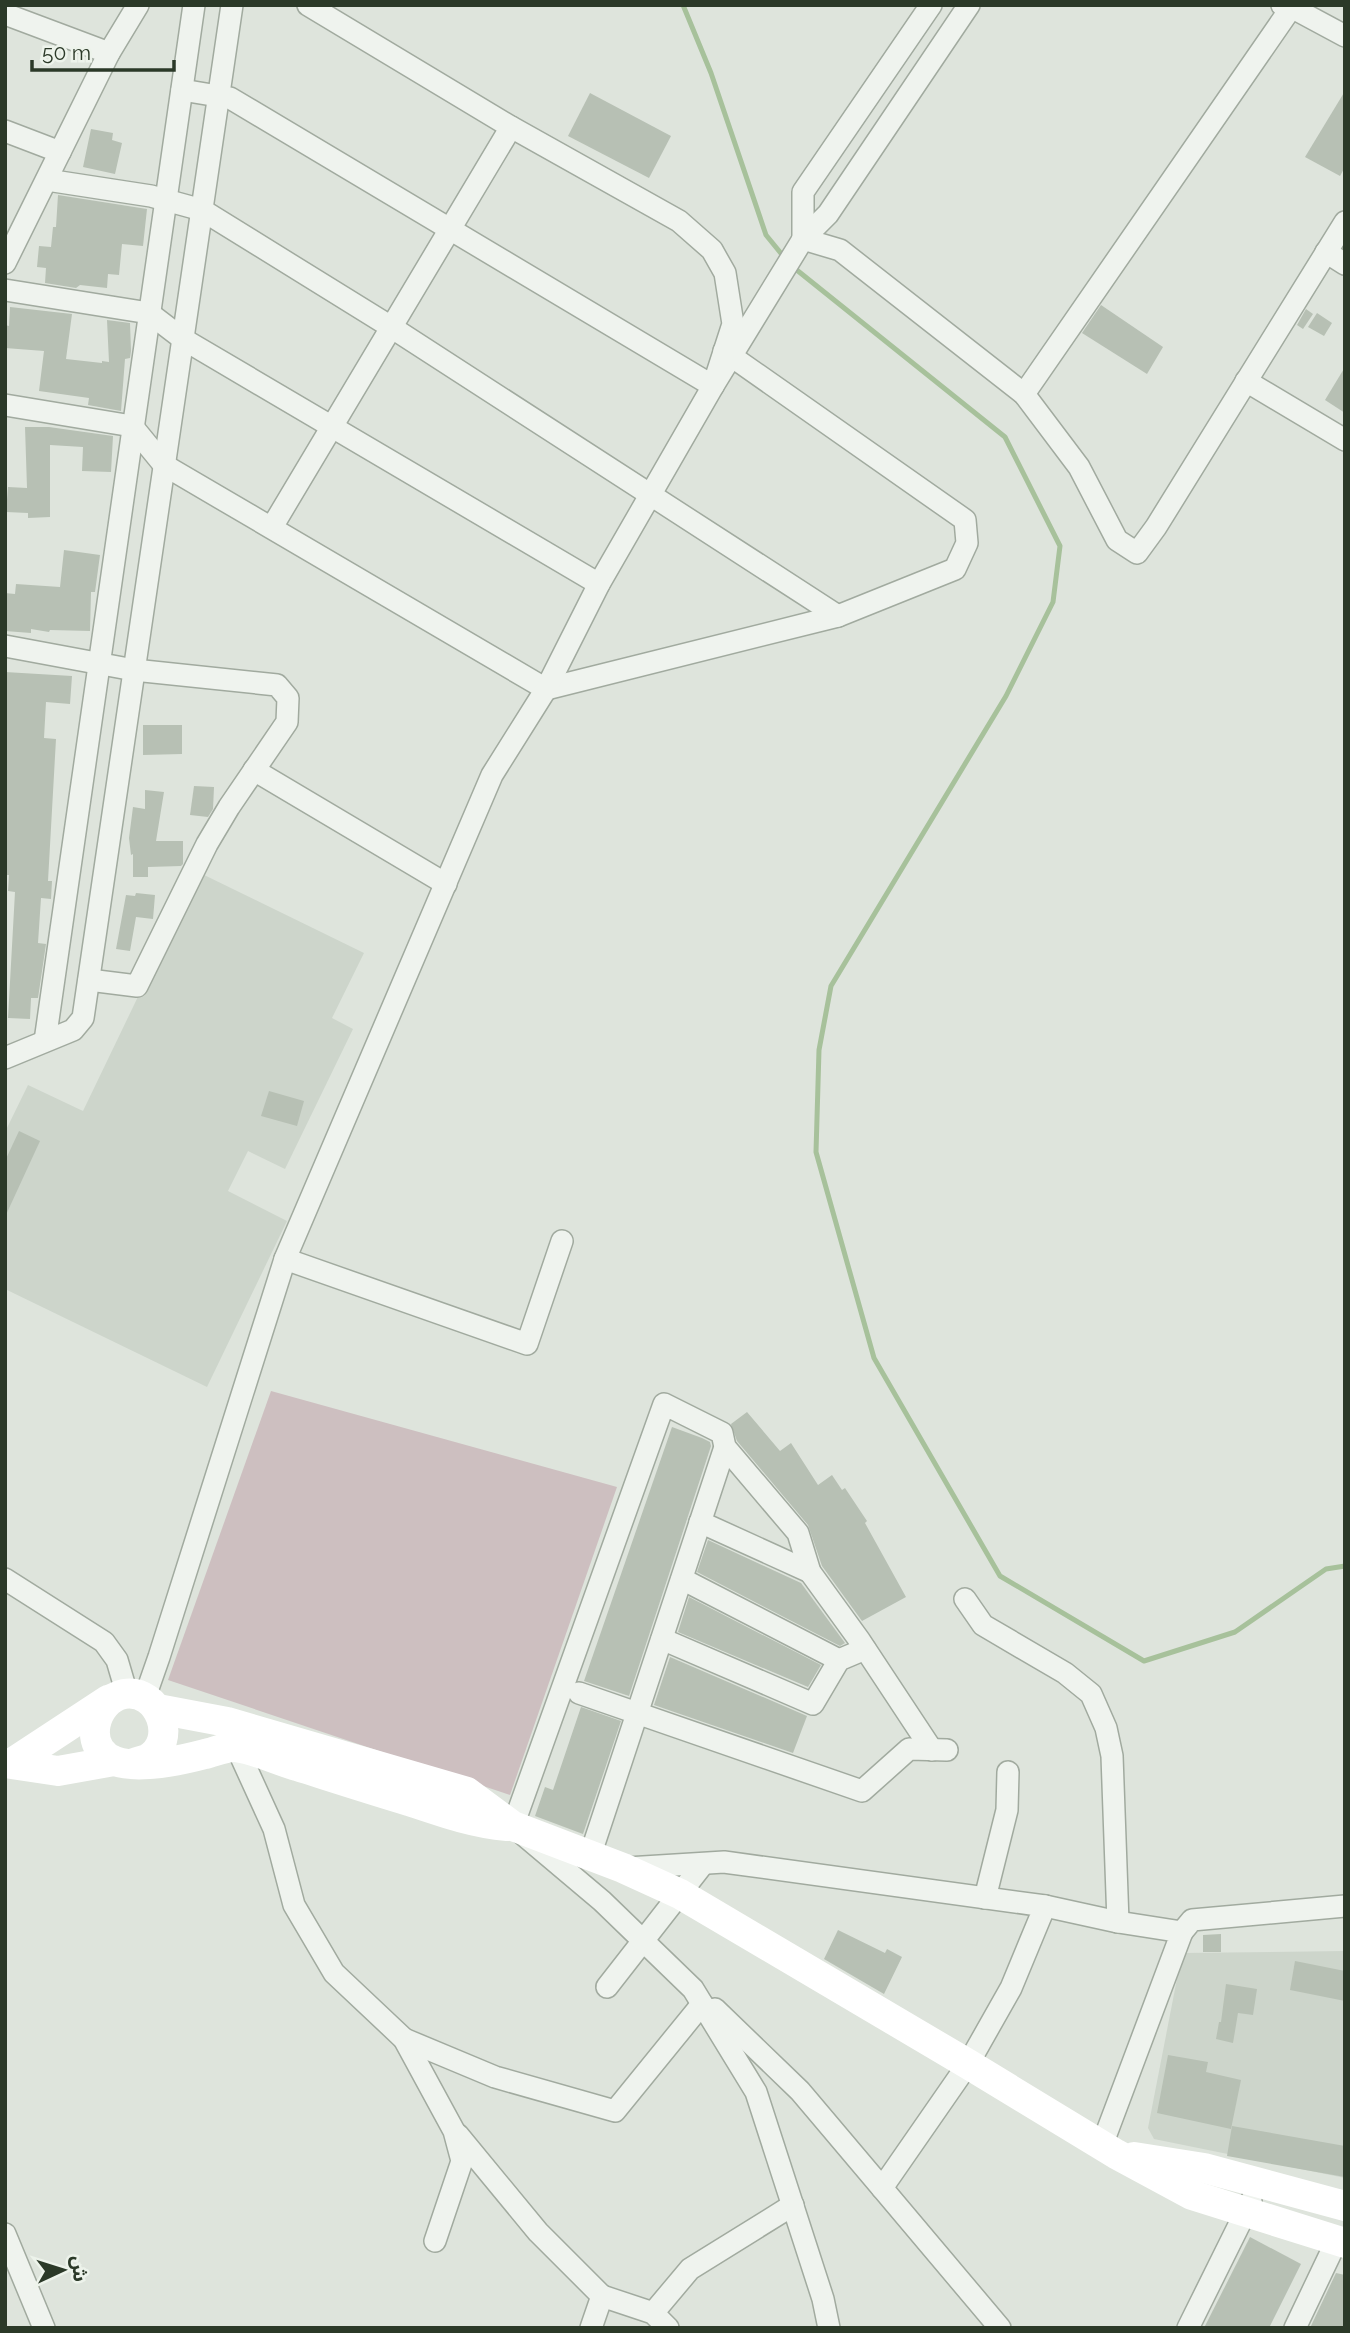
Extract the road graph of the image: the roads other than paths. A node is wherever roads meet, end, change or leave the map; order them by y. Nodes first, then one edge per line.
1 (138, 5) edge
2 (194, 5) edge
3 (232, 5) edge
4 (308, 5) edge
5 (931, 5) edge
6 (969, 5) edge
7 (1289, 6) edge
8 (5, 14) edge
9 (1345, 36) edge
10 (109, 53) junction
11 (181, 90) junction
12 (219, 96) junction
13 (511, 127) junction
14 (5, 131) edge
15 (60, 152) junction
16 (47, 180) junction
17 (166, 200) junction
18 (202, 210) junction
19 (1345, 222) edge
20 (450, 229) junction
21 (803, 239) junction
22 (1326, 253) junction
23 (5, 263) edge
24 (1345, 264) edge
25 (5, 290) edge
26 (149, 313) junction
27 (391, 327) junction
28 (183, 338) junction
29 (728, 354) junction
30 (1246, 381) junction
31 (713, 386) junction
32 (1024, 394) junction
33 (5, 405) edge
34 (132, 426) junction
35 (332, 426) junction
36 (1345, 440) edge
37 (164, 465) junction
38 (650, 495) junction
39 (272, 527) junction
40 (599, 584) junction
41 (838, 616) junction
42 (5, 646) edge
43 (99, 664) junction
44 (134, 670) junction
45 (546, 689) junction
46 (254, 771) junction
47 (446, 884) junction
48 (89, 980) junction
49 (45, 1041) junction
50 (5, 1058) edge
51 (562, 1241) dead end
52 (285, 1259) junction
53 (725, 1447) junction
54 (700, 1522) junction
55 (810, 1572) junction
56 (5, 1579) edge
57 (681, 1579) junction
58 (965, 1599) dead end
59 (662, 1639) junction
60 (865, 1649) junction
61 (839, 1660) junction
62 (579, 1693) dead end
63 (135, 1700) junction
64 (637, 1714) junction
65 (231, 1734) junction
66 (123, 1762) junction
67 (9, 1763) edge
68 (1009, 1772) dead end
69 (513, 1826) junction
70 (590, 1856) junction
71 (703, 1864) junction
72 (623, 1868) junction
73 (680, 1894) junction
74 (985, 1898) junction
75 (1045, 1906) junction
76 (1345, 1906) edge
77 (1118, 1922) junction
78 (1182, 1932) junction
79 (644, 1940) junction
80 (607, 1987) dead end
81 (697, 1997) junction
82 (404, 2039) junction
83 (968, 2064) junction
84 (454, 2131) junction
85 (1109, 2150) junction
86 (1260, 2182) junction
87 (882, 2188) junction
88 (793, 2205) junction
89 (1345, 2206) edge
90 (1246, 2213) junction
91 (5, 2234) edge
92 (435, 2241) dead end
93 (1341, 2241) edge
94 (602, 2296) junction
95 (660, 2320) edge
96 (44, 2328) edge
97 (591, 2328) edge
98 (829, 2328) edge
99 (1000, 2328) edge
100 (1188, 2328) edge
101 (1295, 2328) edge

1 - 10 street
2 - 11 street
3 - 12 street
4 - 13 street
5 - 21 street
6 - 21 street
7 - 9 street
7 - 32 street
8 - 10 street
10 - 15 street
11 - 12 street
11 - 17 street
12 - 18 street
12 - 20 street
13 - 20 street
13 - 29 street
14 - 15 street
15 - 16 street
16 - 17 street
16 - 23 street
17 - 18 street
17 - 26 street
18 - 27 street
18 - 28 street
19 - 22 street
20 - 27 street
20 - 31 street
21 - 29 street
21 - 32 street
22 - 24 street
22 - 30 street
25 - 26 street
26 - 28 street
26 - 34 street
27 - 35 street
27 - 38 street
28 - 35 street
28 - 37 street
29 - 31 street
29 - 41 street
30 - 32 street
30 - 36 street
31 - 38 street
33 - 34 street
34 - 37 street
34 - 43 street
35 - 39 street
35 - 40 street
37 - 39 street
37 - 44 street
38 - 40 street
38 - 41 street
39 - 45 street
40 - 45 street
41 - 45 street
42 - 43 street
43 - 44 street
43 - 49 street
44 - 46 street
44 - 48 street
45 - 47 street
46 - 47 street
46 - 48 street
47 - 52 street
48 - 49 street
49 - 50 street
51 - 52 street
52 - 63 street
53 - 54 street
53 - 55 street
53 - 69 street
54 - 55 street
54 - 57 street
55 - 60 street
56 - 63 street
57 - 59 street
57 - 61 street
58 - 77 street
59 - 61 street
59 - 64 street
60 - 61 street
60 - 64 street
62 - 64 street
63 - 65 main road
63 - 66 main road
63 - 66 main road
63 - 67 main road
64 - 70 street
65 - 66 main road
65 - 69 main road
65 - 82 street
66 - 67 main road
68 - 74 street
69 - 70 main road
69 - 79 street
70 - 72 main road
71 - 72 street
71 - 73 street
71 - 74 street
72 - 73 main road
73 - 79 street
73 - 83 main road
74 - 75 street
75 - 77 street
75 - 83 street
76 - 78 street
77 - 78 street
78 - 85 street
79 - 80 street
79 - 81 street
81 - 82 street
81 - 87 street
81 - 88 street
82 - 84 street
83 - 85 main road
83 - 87 street
84 - 92 street
84 - 94 street
85 - 86 main road
85 - 90 main road
86 - 89 main road
86 - 90 street
87 - 99 street
88 - 95 street
88 - 98 street
90 - 93 main road
90 - 100 street
91 - 96 street
93 - 101 street
94 - 95 street
94 - 97 street

